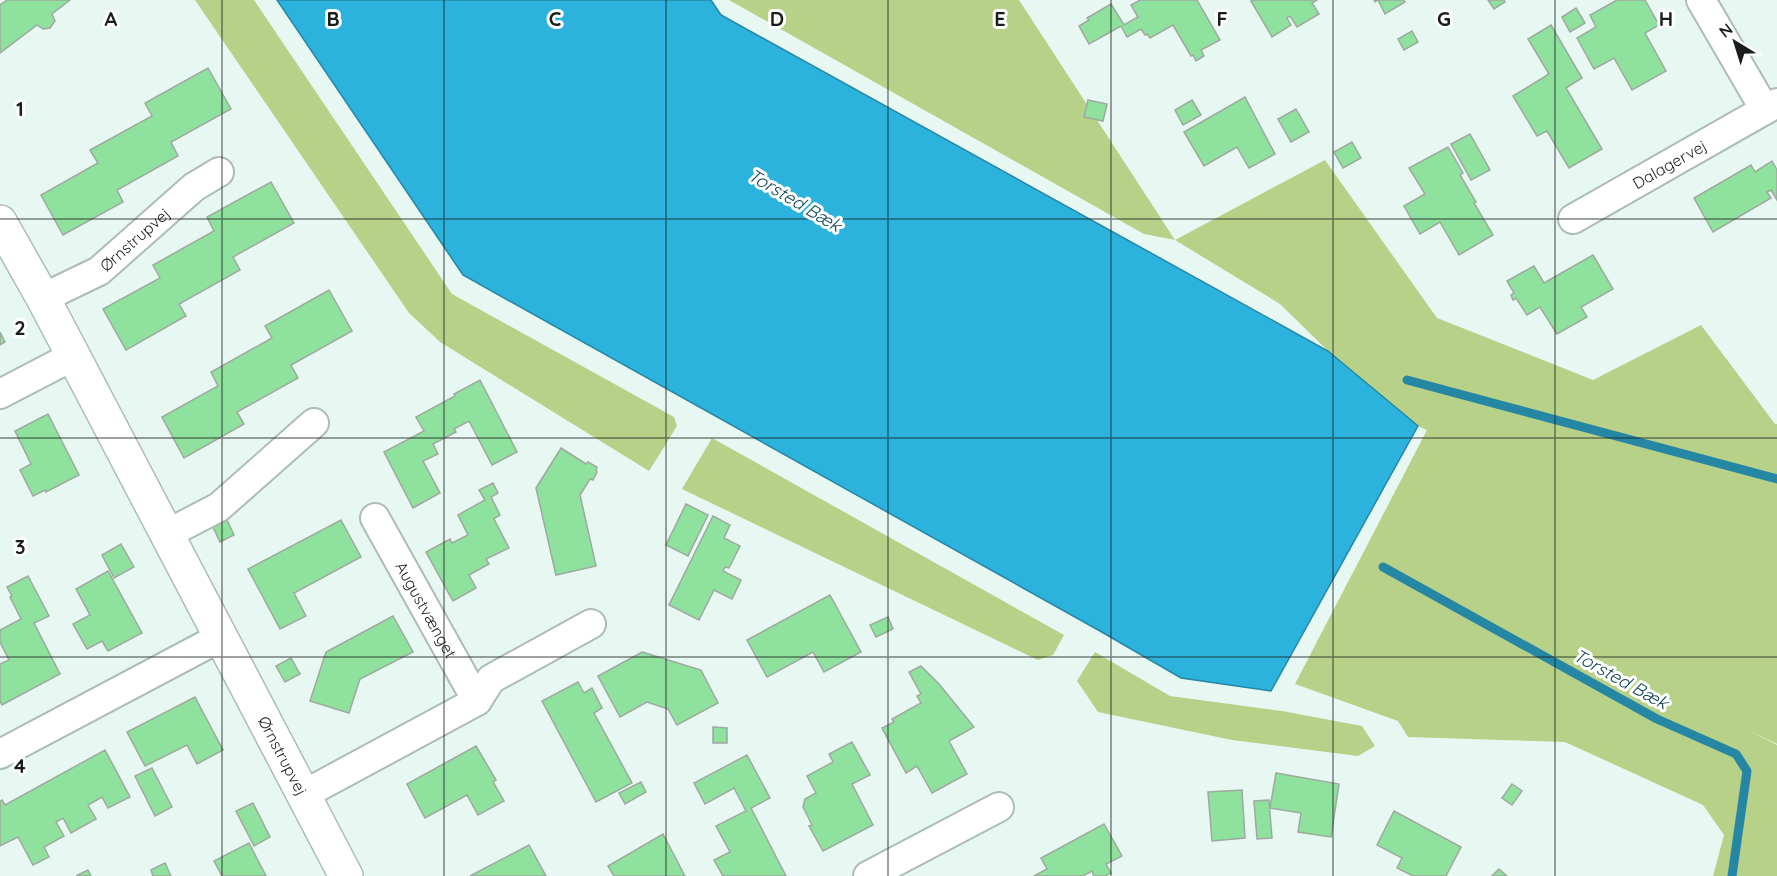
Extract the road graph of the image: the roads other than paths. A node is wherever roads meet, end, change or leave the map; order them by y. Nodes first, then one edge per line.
1 (1701, 0) edge
2 (1771, 106) edge
3 (219, 172) dead end
4 (1573, 219) dead end
5 (0, 222) edge
6 (43, 298) junction
7 (73, 356) junction
8 (0, 394) edge
9 (314, 423) dead end
10 (375, 518) dead end
11 (167, 534) junction
12 (591, 624) dead end
13 (221, 637) junction
14 (477, 701) junction
15 (0, 754) edge
16 (303, 795) junction
17 (999, 807) dead end
18 (346, 876) edge
19 (868, 876) edge

1 - 2 street, Dalagervej
2 - 4 street, Dalagervej
3 - 6 street, Ørnstrupvej
5 - 6 street, Ørnstrupvej
6 - 7 street, Ørnstrupvej
7 - 8 street
7 - 11 street, Ørnstrupvej
9 - 11 street
10 - 14 street, Augustvænget
11 - 13 street, Ørnstrupvej
12 - 14 street
13 - 15 street
13 - 16 street, Ørnstrupvej
14 - 16 street
16 - 18 street, Ørnstrupvej
17 - 19 street

